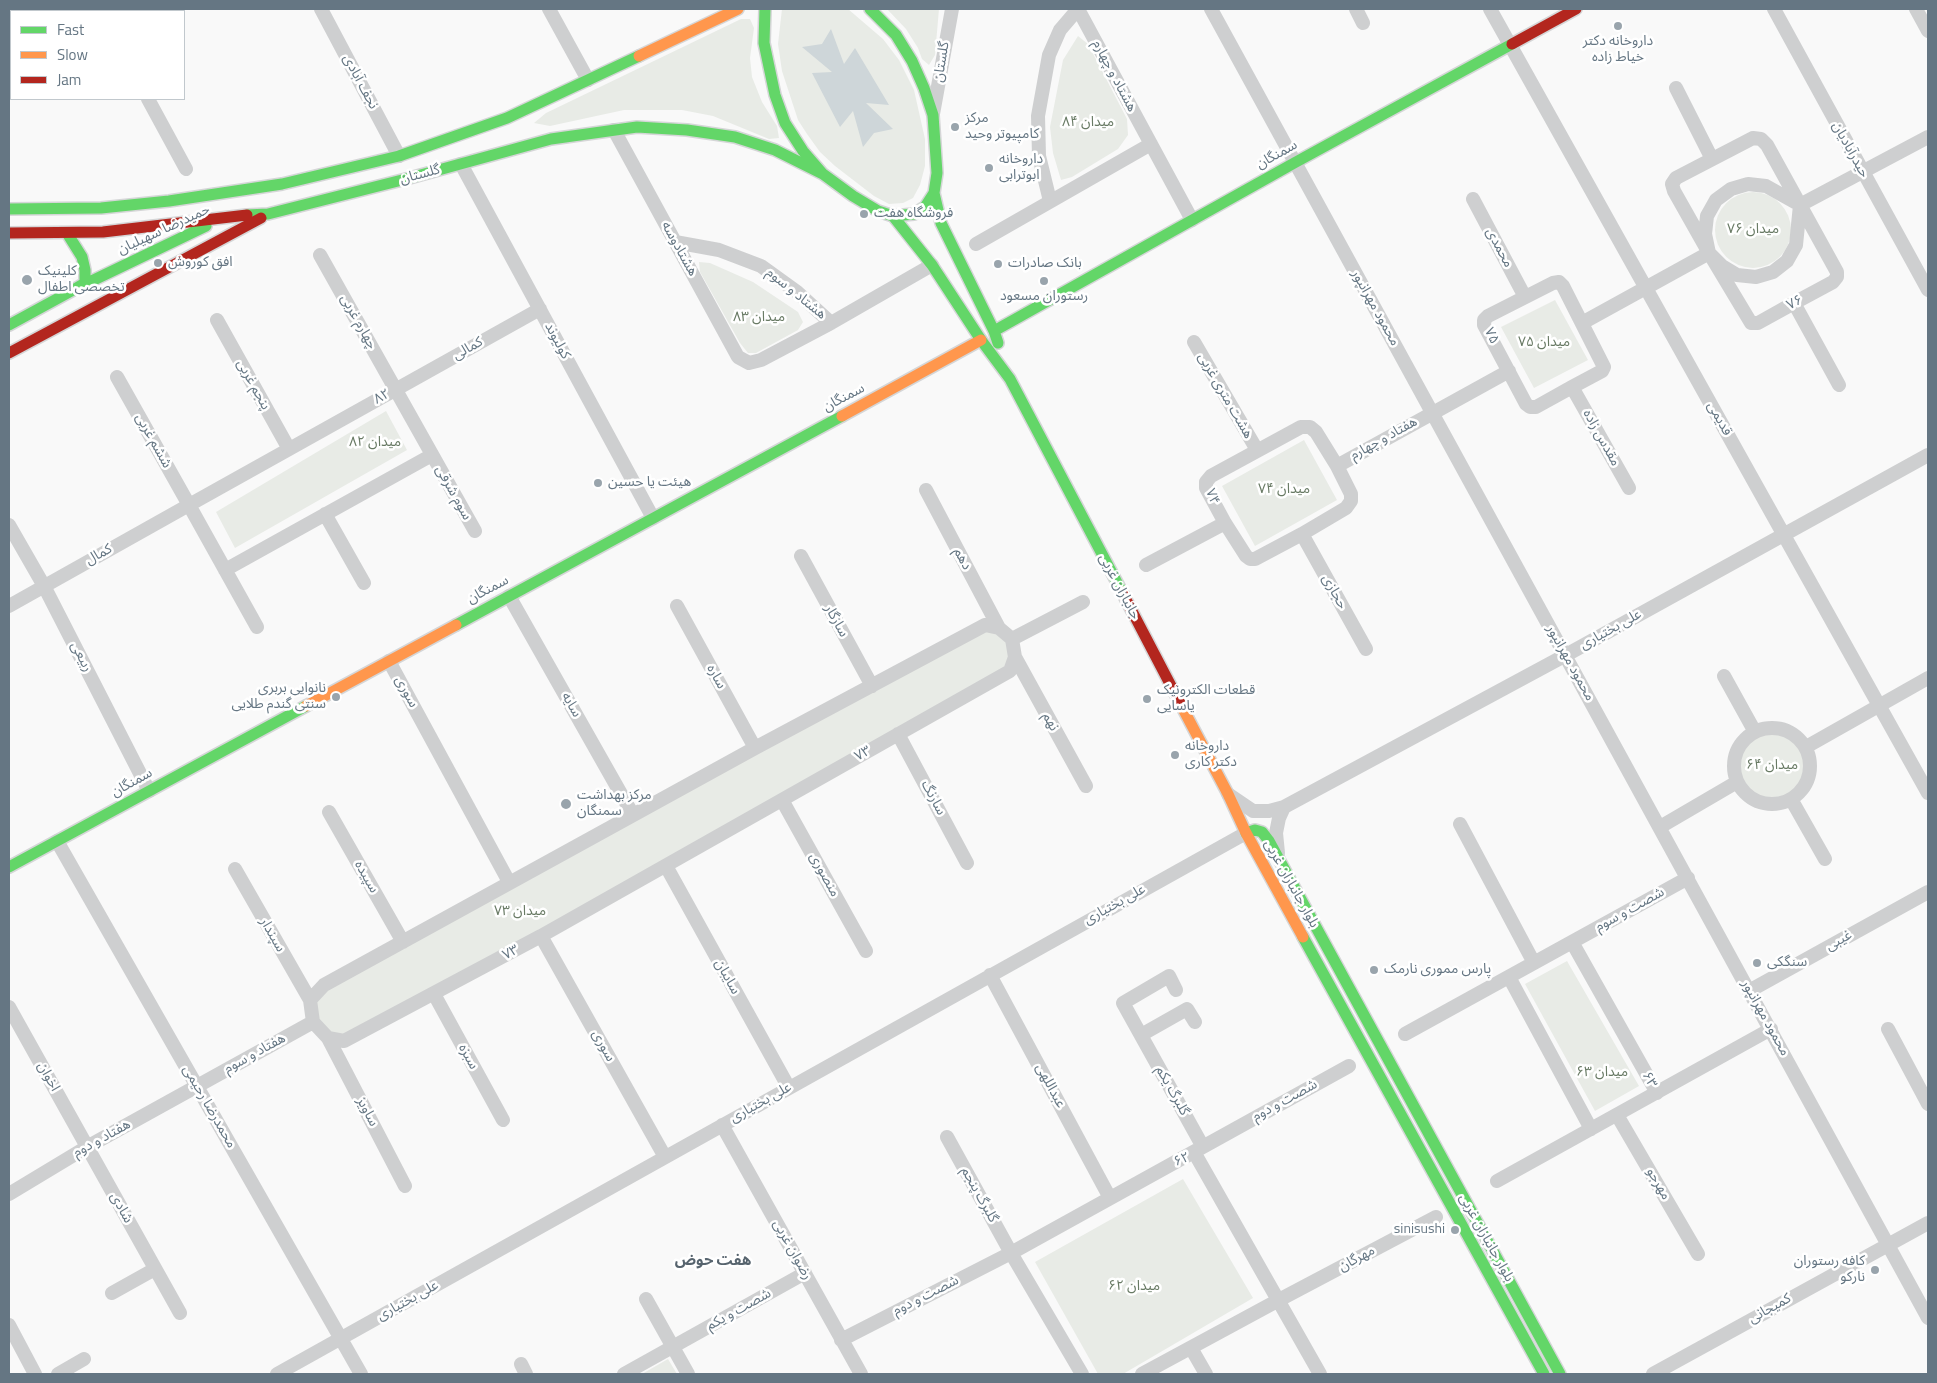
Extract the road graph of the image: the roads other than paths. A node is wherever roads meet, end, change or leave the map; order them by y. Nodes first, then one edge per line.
1 (321, 9) edge
2 (549, 9) edge
3 (738, 9) edge
4 (765, 9) edge
5 (870, 9) edge
6 (952, 9) edge
7 (1078, 9) edge
8 (1211, 9) edge
9 (1356, 9) edge
10 (1490, 9) edge
11 (1576, 9) edge
12 (1774, 9) edge
13 (1916, 9) edge
14 (1363, 23) dead end
15 (1928, 31) edge
16 (1510, 45) junction
17 (588, 80) junction
18 (1676, 88) dead end
19 (149, 100) edge
20 (933, 115) junction
21 (614, 130) junction
22 (1928, 138) edge
23 (1151, 144) junction
24 (399, 156) junction
25 (1712, 158) junction
26 (1296, 162) junction
27 (461, 164) junction
28 (186, 169) dead end
29 (1863, 173) junction
30 (823, 174) junction
31 (934, 193) junction
32 (1473, 199) dead end
33 (1050, 201) junction
34 (228, 204) junction
35 (1800, 205) junction
36 (9, 209) edge
37 (268, 214) junction
38 (892, 216) junction
39 (1192, 220) junction
40 (9, 233) edge
41 (67, 234) junction
42 (675, 242) junction
43 (976, 244) dead end
44 (1709, 253) junction
45 (320, 255) dead end
46 (932, 265) junction
47 (1646, 288) junction
48 (75, 289) junction
49 (1928, 290) edge
50 (1525, 297) junction
51 (1794, 304) junction
52 (540, 309) junction
53 (217, 320) dead end
54 (1582, 322) junction
55 (831, 323) junction
56 (9, 325) edge
57 (994, 331) junction
58 (981, 340) junction
59 (1194, 342) dead end
60 (9, 353) edge
61 (748, 363) joint
62 (1509, 371) junction
63 (117, 377) dead end
64 (1010, 379) junction
65 (1839, 385) dead end
66 (1572, 387) junction
67 (396, 390) junction
68 (1432, 412) junction
69 (289, 449) junction
70 (1257, 450) junction
71 (432, 455) junction
72 (1928, 455) edge
73 (1337, 466) junction
74 (1629, 488) dead end
75 (926, 490) dead end
76 (189, 505) junction
77 (325, 514) junction
78 (653, 518) junction
79 (1225, 523) junction
80 (9, 525) edge
81 (475, 531) dead end
82 (1302, 534) junction
83 (1784, 535) junction
84 (801, 556) dead end
85 (1146, 565) dead end
86 (226, 570) junction
87 (364, 583) dead end
88 (44, 586) junction
89 (509, 596) junction
90 (1082, 602) dead end
91 (9, 606) edge
92 (677, 606) dead end
93 (257, 626) dead end
94 (999, 628) junction
95 (1012, 639) junction
96 (1366, 649) dead end
97 (1566, 655) junction
98 (1015, 657) junction
99 (389, 661) junction
100 (1724, 676) dead end
101 (1928, 678) edge
102 (872, 686) junction
103 (1879, 706) junction
104 (1755, 732) junction
105 (898, 734) junction
106 (1806, 747) junction
107 (755, 748) junction
108 (1737, 782) junction
109 (1086, 786) dead end
110 (149, 791) junction
111 (1228, 794) junction
112 (1928, 794) edge
113 (1791, 799) junction
114 (782, 800) junction
115 (1284, 807) junction
116 (329, 812) dead end
117 (633, 815) junction
118 (1460, 824) dead end
119 (1660, 828) junction
120 (1246, 833) junction
121 (57, 841) junction
122 (1278, 857) junction
123 (1825, 859) dead end
124 (967, 862) dead end
125 (666, 866) junction
126 (9, 867) edge
127 (235, 869) dead end
128 (1688, 878) junction
129 (509, 882) junction
130 (1928, 892) edge
131 (541, 936) junction
132 (403, 942) junction
133 (1572, 942) junction
134 (866, 951) dead end
135 (1534, 963) junction
136 (990, 975) junction
137 (1509, 977) junction
138 (1176, 990) dead end
139 (1749, 991) junction
140 (434, 994) junction
141 (310, 1000) junction
142 (9, 1007) edge
143 (313, 1022) junction
144 (1195, 1022) dead end
145 (1770, 1029) junction
146 (1888, 1029) dead end
147 (1405, 1034) dead end
148 (1141, 1035) junction
149 (328, 1038) junction
150 (1349, 1066) dead end
151 (197, 1086) junction
152 (789, 1088) junction
153 (1656, 1093) junction
154 (1928, 1104) edge
155 (1617, 1114) junction
156 (502, 1120) dead end
157 (722, 1125) junction
158 (1591, 1129) junction
159 (947, 1137) dead end
160 (86, 1147) junction
161 (1198, 1149) junction
162 (665, 1157) junction
163 (1497, 1181) dead end
164 (405, 1186) dead end
165 (9, 1194) edge
166 (1110, 1198) junction
167 (1436, 1217) dead end
168 (1928, 1222) edge
169 (1888, 1244) junction
170 (1011, 1253) junction
171 (1698, 1254) dead end
172 (155, 1269) junction
173 (805, 1273) junction
174 (112, 1293) dead end
175 (646, 1299) dead end
176 (1277, 1300) junction
177 (180, 1313) dead end
178 (1928, 1318) edge
179 (9, 1325) edge
180 (341, 1339) junction
181 (841, 1340) junction
182 (673, 1347) junction
183 (1191, 1348) junction
184 (84, 1359) dead end
185 (35, 1374) edge
186 (58, 1374) edge
187 (277, 1374) edge
188 (361, 1374) edge
189 (624, 1374) edge
190 (688, 1374) edge
191 (861, 1374) edge
192 (1082, 1374) edge
193 (1142, 1374) edge
194 (1206, 1374) edge
195 (1320, 1374) edge
196 (1544, 1374) edge
197 (1560, 1374) edge
198 (1653, 1374) edge

1 - 24 street, نجف آبادی
2 - 17 street
3 - 17 main road, گلستان
4 - 30 main road
5 - 20 main road, جانبازان غربی
6 - 20 street, گلستان
7 - 23 street, هشتاد و چهارم
7 - 33 street, هشتاد و چهارم
8 - 26 street, محمود مهرانپور
9 - 14 street
10 - 16 street, قدیمی
11 - 16 main road, سمنگان
12 - 29 street, حیدرآبادیان
13 - 15 street
16 - 26 main road, سمنگان
16 - 47 street, قدیمی
17 - 24 main road, گلستان
18 - 25 street
19 - 28 street
20 - 31 main road, جانبازان غربی
21 - 27 main road, گلستان
21 - 30 main road, گلستان
21 - 42 street, هشتادوسه
22 - 29 street
23 - 33 street
23 - 39 street, هشتاد و چهارم
24 - 34 main road, گلستان
25 - 35 street, ۷۶
25 - 44 street, ۷۶
26 - 39 main road, سمنگان
26 - 68 street, محمود مهرانپور
27 - 37 main road, گلستان
27 - 52 street, کولیوند
29 - 35 street
29 - 49 street, حیدرآبادیان
30 - 38 main road
31 - 38 main road
31 - 57 main road, جانبازان غربی
32 - 50 street, محمدی
33 - 43 street
34 - 36 main road, گلستان
34 - 37 main road, گلستان
34 - 41 main road, گلستان
34 - 48 main road, حمیدرضا سهیلیان
35 - 44 street, ۷۶
35 - 44 street, ۷۶
35 - 51 street, ۷۶
37 - 60 main road
38 - 46 main road, جانبازان غربی
39 - 57 main road, سمنگان
40 - 41 main road, گلستان
41 - 48 main road
42 - 55 street, هشتاد و سوم
42 - 61 street, هشتادوسه
44 - 47 street
44 - 51 street, ۷۶
45 - 67 street, چهارم غربی
46 - 55 street, هشتاد و سوم
46 - 58 main road, جانبازان غربی
47 - 54 street
47 - 83 street, قدیمی
48 - 56 main road, حمیدرضا سهیلیان
50 - 54 street, ۷۵
50 - 62 street, ۷۵
51 - 65 street
52 - 67 street, کمالی
52 - 78 street, کولیوند
53 - 69 street, پنجم غربی
54 - 66 street, ۷۵
55 - 61 street, هشتاد و سوم
57 - 64 main road, جانبازان غربی
58 - 64 main road, جانبازان غربی
58 - 78 main road, سمنگان
59 - 70 street, هشت متری غربی
62 - 66 street, ۷۵
62 - 68 street, هفتاد و چهارم
63 - 76 street, ششم غربی
64 - 111 main road, جانبازان غربی
66 - 74 street, مقدس زاده
67 - 69 street, ۸۲
67 - 71 street, ۸۲
68 - 73 street, هفتاد و چهارم
68 - 97 street, محمود مهرانپور
69 - 76 street, ۸۲
70 - 73 street, ۷۴
70 - 79 street, ۷۴
71 - 77 street
71 - 81 street, سوم شرقی
72 - 83 street, علی بختیاری
73 - 82 street, ۷۴
75 - 94 street, دهم
76 - 86 street
76 - 88 street, کمال
77 - 86 street
77 - 87 street
78 - 89 main road, سمنگان
79 - 82 street, ۷۴
79 - 85 street
80 - 88 street, ربیعی
82 - 96 street, حجازی
83 - 97 street, علی بختیاری
83 - 103 street, قدیمی
84 - 102 street, سازگار
86 - 93 street
88 - 91 street, کمال
88 - 110 street, ربیعی
89 - 99 main road, سمنگان
89 - 117 street, سایه
90 - 95 street
92 - 107 street, ساره
94 - 95 street
94 - 102 street
95 - 98 street
97 - 115 street, علی بختیاری
97 - 119 street, محمود مهرانپور
98 - 105 street, ۷۳
98 - 109 street, نهم
99 - 110 main road, سمنگان
99 - 129 street, سوری
100 - 104 street
101 - 103 street
102 - 107 street
103 - 106 street
103 - 112 street, قدیمی
104 - 106 street
104 - 108 street
105 - 114 street, ۷۳
105 - 124 street, سارنگ
106 - 113 street
107 - 117 street
108 - 113 street
108 - 119 street
110 - 121 main road, سمنگان
111 - 115 street, جانبازان غربی
111 - 120 main road, جانبازان غربی
113 - 123 street
114 - 125 street, ۷۳
114 - 134 street, منصوری
115 - 122 street
116 - 132 street, سپیده
117 - 129 street
118 - 135 street
119 - 128 street, محمود مهرانپور
120 - 122 main road, بلوار جانبازان غربی
120 - 136 street, علی بختیاری
120 - 196 main road, بلوار جانبازان غربی
121 - 126 main road, سمنگان
121 - 151 street, محمدرضا رحیمی
122 - 197 main road, بلوار جانبازان غربی
125 - 131 street, ۷۳
125 - 152 street, سایبان
127 - 141 street, سپندار
128 - 133 street, شصت و سوم
128 - 139 street, محمود مهرانپور
129 - 132 street
130 - 139 street, غیبی
131 - 140 street, ۷۳
131 - 162 street, سوری
132 - 141 street
133 - 135 street
133 - 153 street, ۶۳
135 - 137 street
136 - 152 street, علی بختیاری
136 - 166 street, عبداللهی
137 - 147 street
137 - 158 street
138 - 148 street, گلبرگ یکم
139 - 145 street, محمود مهرانپور
140 - 149 street, ۷۳
140 - 156 street, سبزه
141 - 143 street
142 - 160 street, اخوان
143 - 149 street
143 - 151 street, هفتاد و سوم
144 - 148 street
145 - 153 street
145 - 169 street, محمود مهرانپور
146 - 154 street
148 - 161 street, گلبرگ یکم
149 - 164 street, ساویز
150 - 161 street, شصت و دوم
151 - 160 street, هفتاد و دوم
151 - 180 street, محمدرضا رحیمی
152 - 157 street, علی بختیاری
153 - 155 street, ۶۳
155 - 158 street, ۶۳
155 - 171 street, مهرجو
157 - 162 street, علی بختیاری
157 - 173 street, رضوان غربی
158 - 163 street
159 - 170 street, گلبرگ پنجم
160 - 165 street, هفتاد و دوم
160 - 172 street, شادی
161 - 166 street, ۶۲
161 - 176 street, ۶۲
162 - 180 street, علی بختیاری
166 - 170 street, ۶۲
167 - 176 street, مهرگان
168 - 169 street, کمیجانی
169 - 178 street, محمود مهرانپور
169 - 198 street, کمیجانی
170 - 181 street, شصت و دوم
170 - 192 street
172 - 174 street
172 - 177 street, شادی
173 - 181 street, رضوان غربی
173 - 182 street, شصت و یکم
175 - 182 street
176 - 183 street
176 - 195 street, ۶۲
179 - 185 street
180 - 187 street, علی بختیاری
180 - 188 street, محمدرضا رحیمی
181 - 191 street, رضوان غربی
182 - 189 street, شصت و یکم
182 - 190 street
183 - 193 street
183 - 194 street
184 - 186 street

